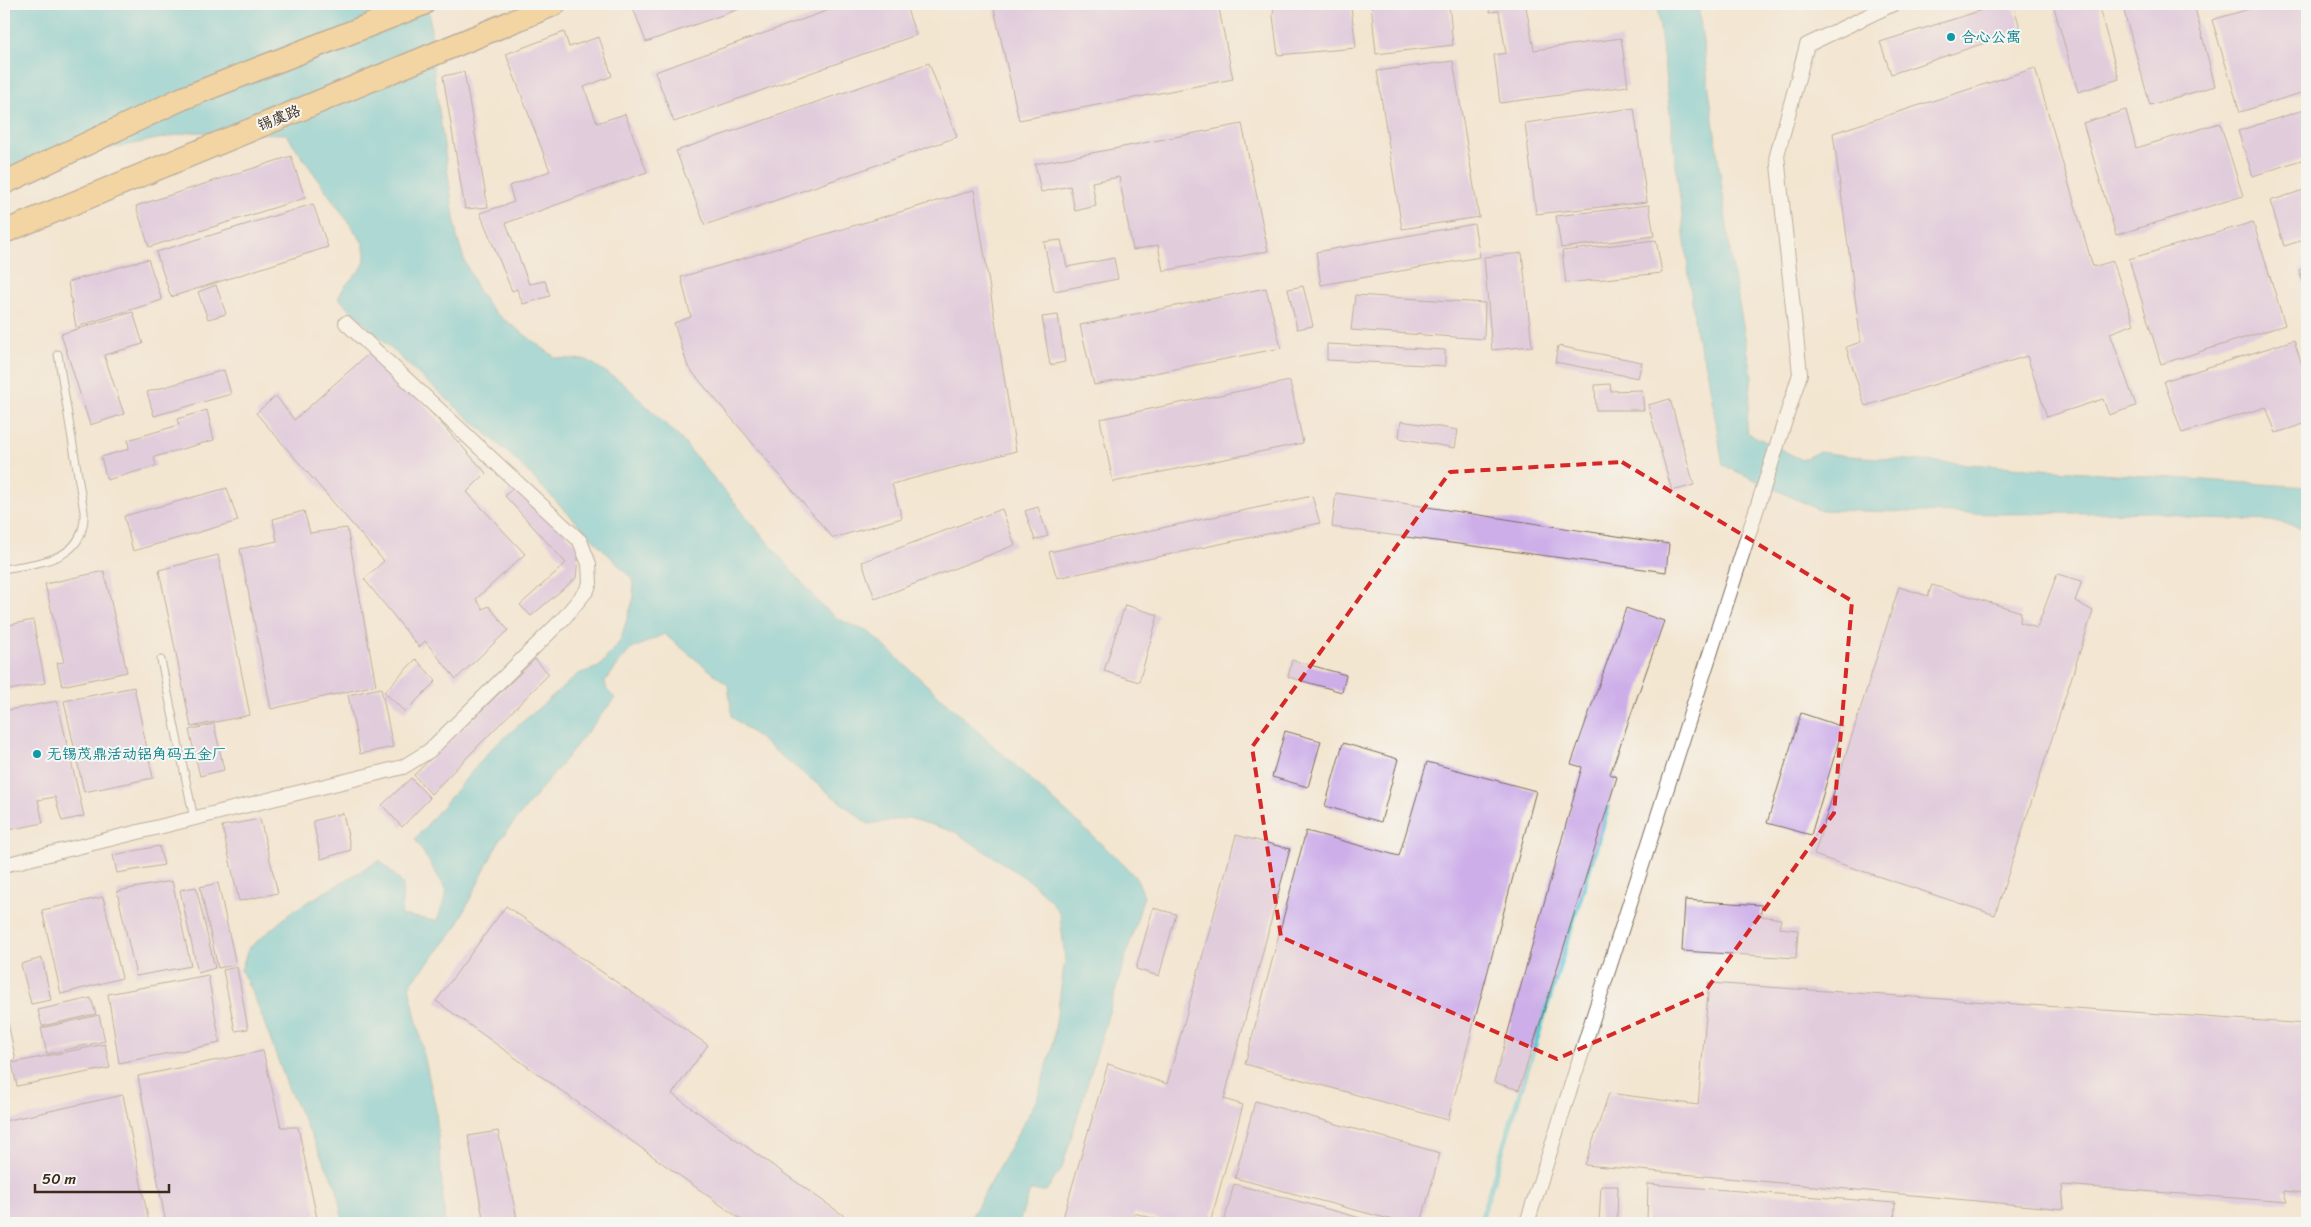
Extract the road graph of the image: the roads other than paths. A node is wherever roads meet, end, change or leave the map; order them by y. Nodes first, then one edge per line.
1 (423, 4) edge
2 (555, 4) edge
3 (1893, 4) edge
4 (4, 183) edge
5 (4, 232) edge
6 (346, 323) dead end
7 (58, 354) dead end
8 (4, 569) edge
9 (161, 660) dead end
10 (194, 819) junction
11 (4, 865) edge
12 (4, 1024) edge
13 (11, 1058) dead end
14 (1527, 1223) edge

1 - 4 main road
2 - 5 main road, 锡虞路
3 - 14 street
6 - 10 street
7 - 8 lane
9 - 10 lane
10 - 11 street
12 - 13 lane

